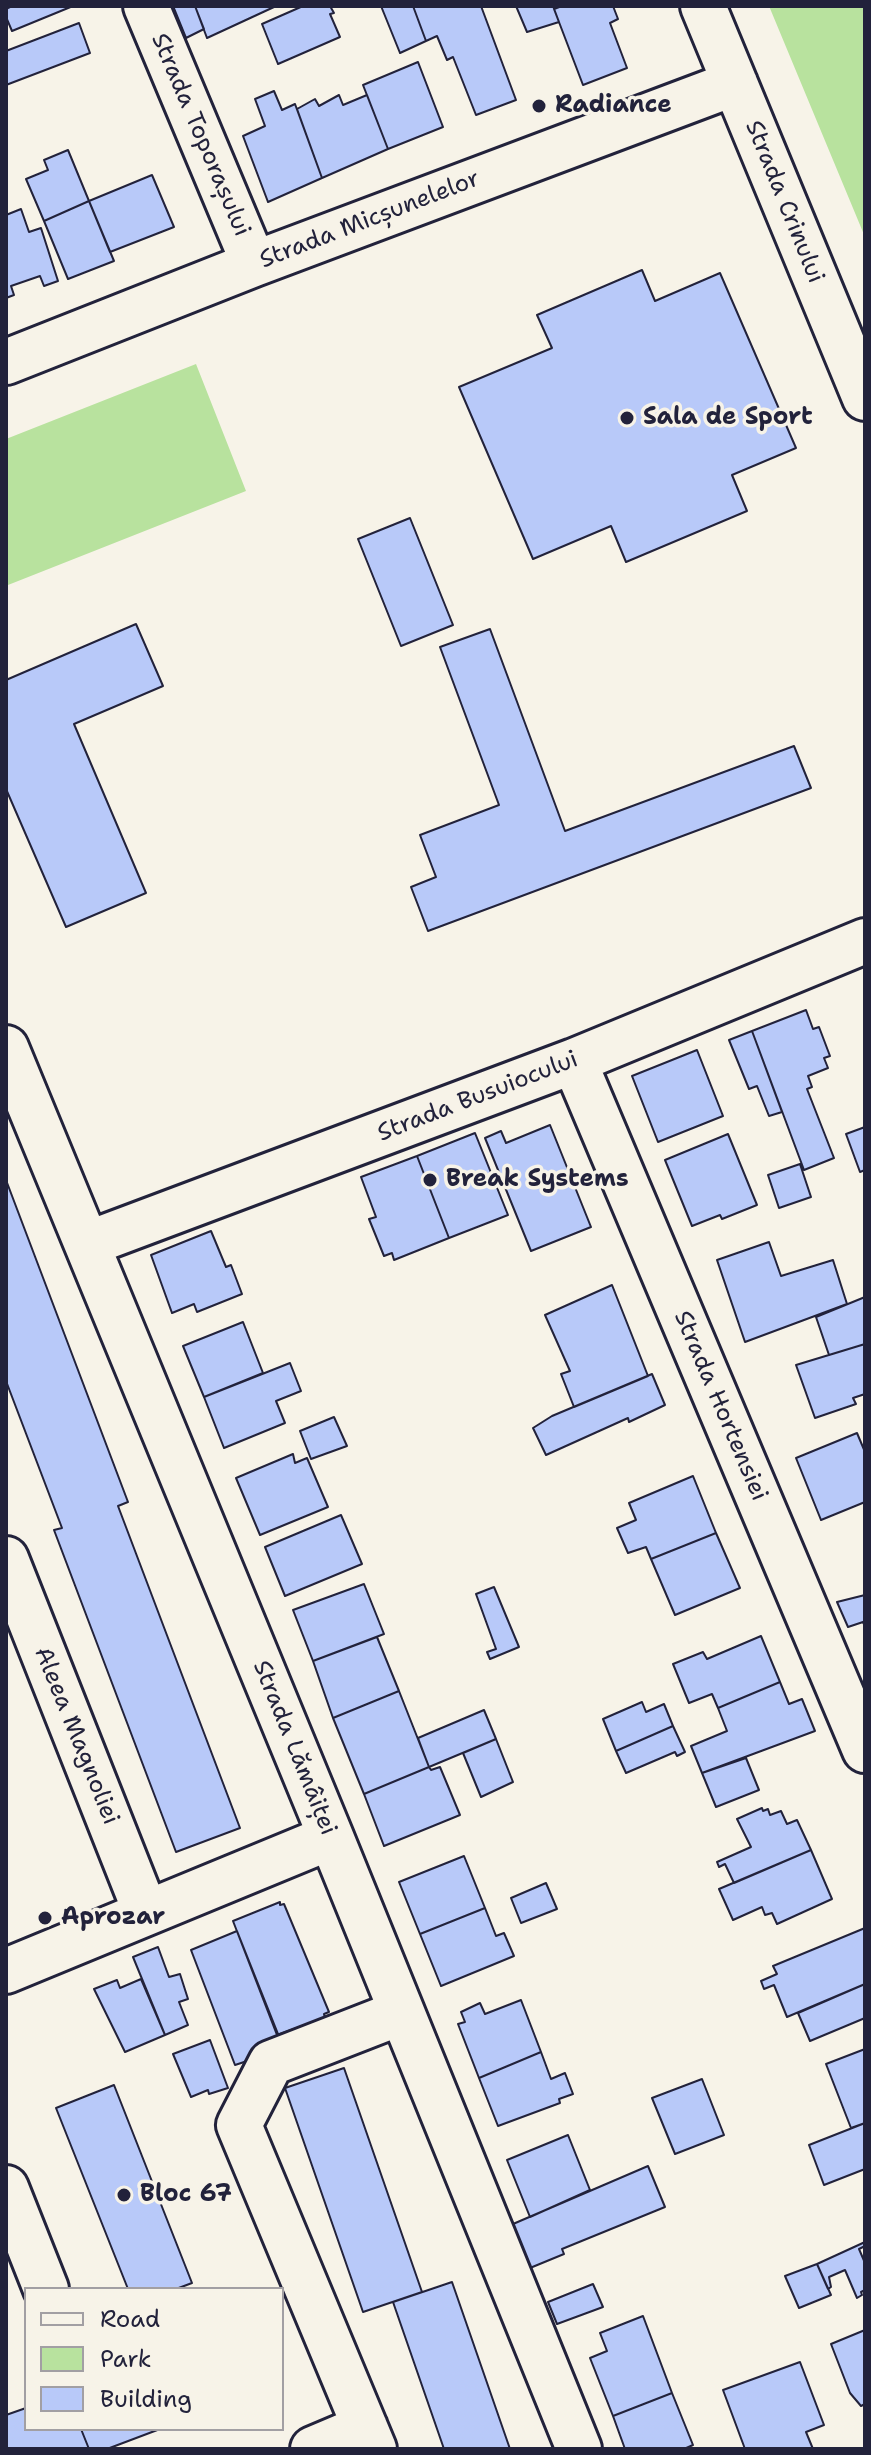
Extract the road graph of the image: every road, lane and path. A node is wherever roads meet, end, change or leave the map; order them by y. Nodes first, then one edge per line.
1 (146, 6) edge
2 (703, 6) edge
3 (735, 83) junction
4 (254, 264) junction
5 (6, 362) edge
6 (865, 398) edge
7 (865, 941) edge
8 (6, 1048) edge
9 (574, 1061) junction
10 (87, 1244) junction
11 (6, 1559) edge
12 (865, 1750) edge
13 (331, 1837) junction
14 (146, 1913) junction
15 (6, 1971) edge
16 (402, 2012) junction
17 (6, 2188) edge
18 (45, 2287) edge
19 (369, 2438) edge
20 (313, 2449) edge
21 (579, 2449) edge

1 - 4 street, Strada Toporașului
2 - 3 street, Strada Crinului
3 - 4 street, Strada Micșunelelor
3 - 6 street, Strada Crinului
4 - 5 street, Strada Micșunelelor
7 - 9 street, Strada Busuiocului
8 - 10 street, Strada Lămâiței
9 - 10 street, Strada Busuiocului
9 - 12 street, Strada Hortensiei
10 - 13 street, Strada Lămâiței
11 - 14 street, Aleea Magnoliei
13 - 14 street
13 - 16 street, Strada Lămâiței
14 - 15 street
16 - 19 street
16 - 21 street, Strada Lămâiței
17 - 18 street
19 - 20 street

